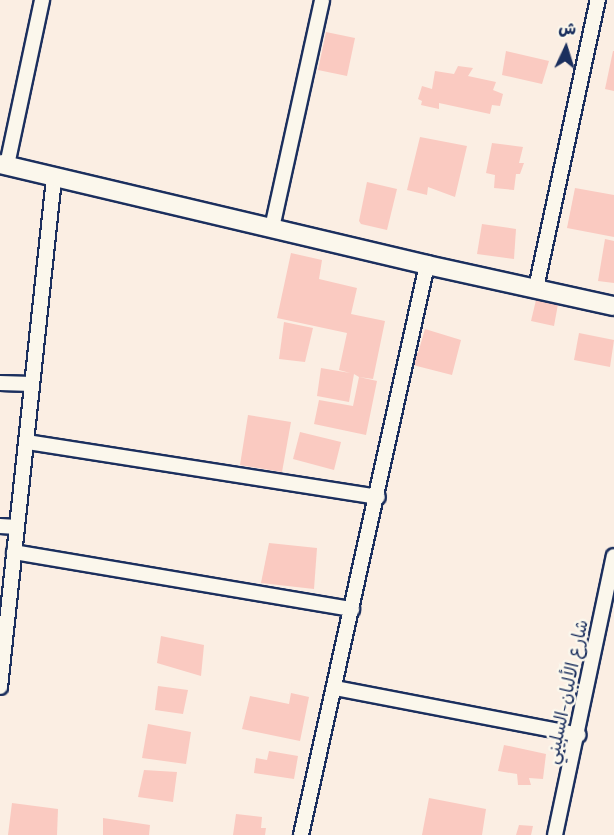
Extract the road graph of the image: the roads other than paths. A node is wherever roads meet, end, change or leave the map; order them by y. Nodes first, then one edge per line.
1 (42, 0) edge
2 (322, 0) edge
3 (598, 0) edge
4 (4, 165) edge
5 (54, 178) junction
6 (272, 228) junction
7 (427, 266) junction
8 (536, 288) junction
9 (614, 306) edge
10 (0, 383) edge
11 (32, 384) junction
12 (27, 442) junction
13 (378, 497) junction
14 (0, 526) edge
15 (17, 527) junction
16 (14, 552) junction
17 (614, 556) edge
18 (352, 609) junction
19 (0, 687) edge
20 (335, 688) junction
21 (578, 735) junction
22 (301, 835) edge
23 (555, 835) edge

1 - 4 street
2 - 6 street
3 - 8 street
4 - 5 street
5 - 6 street
5 - 11 street
6 - 7 street
7 - 8 street
7 - 13 street
8 - 9 street
10 - 11 street
11 - 12 street
12 - 13 street
12 - 15 street
13 - 18 street
14 - 15 street
15 - 16 street
16 - 18 street
16 - 19 street
17 - 21 street, شارع الألبان-السليني
18 - 20 street
20 - 21 street
20 - 22 street
21 - 23 street, شارع الألبان-السليني

